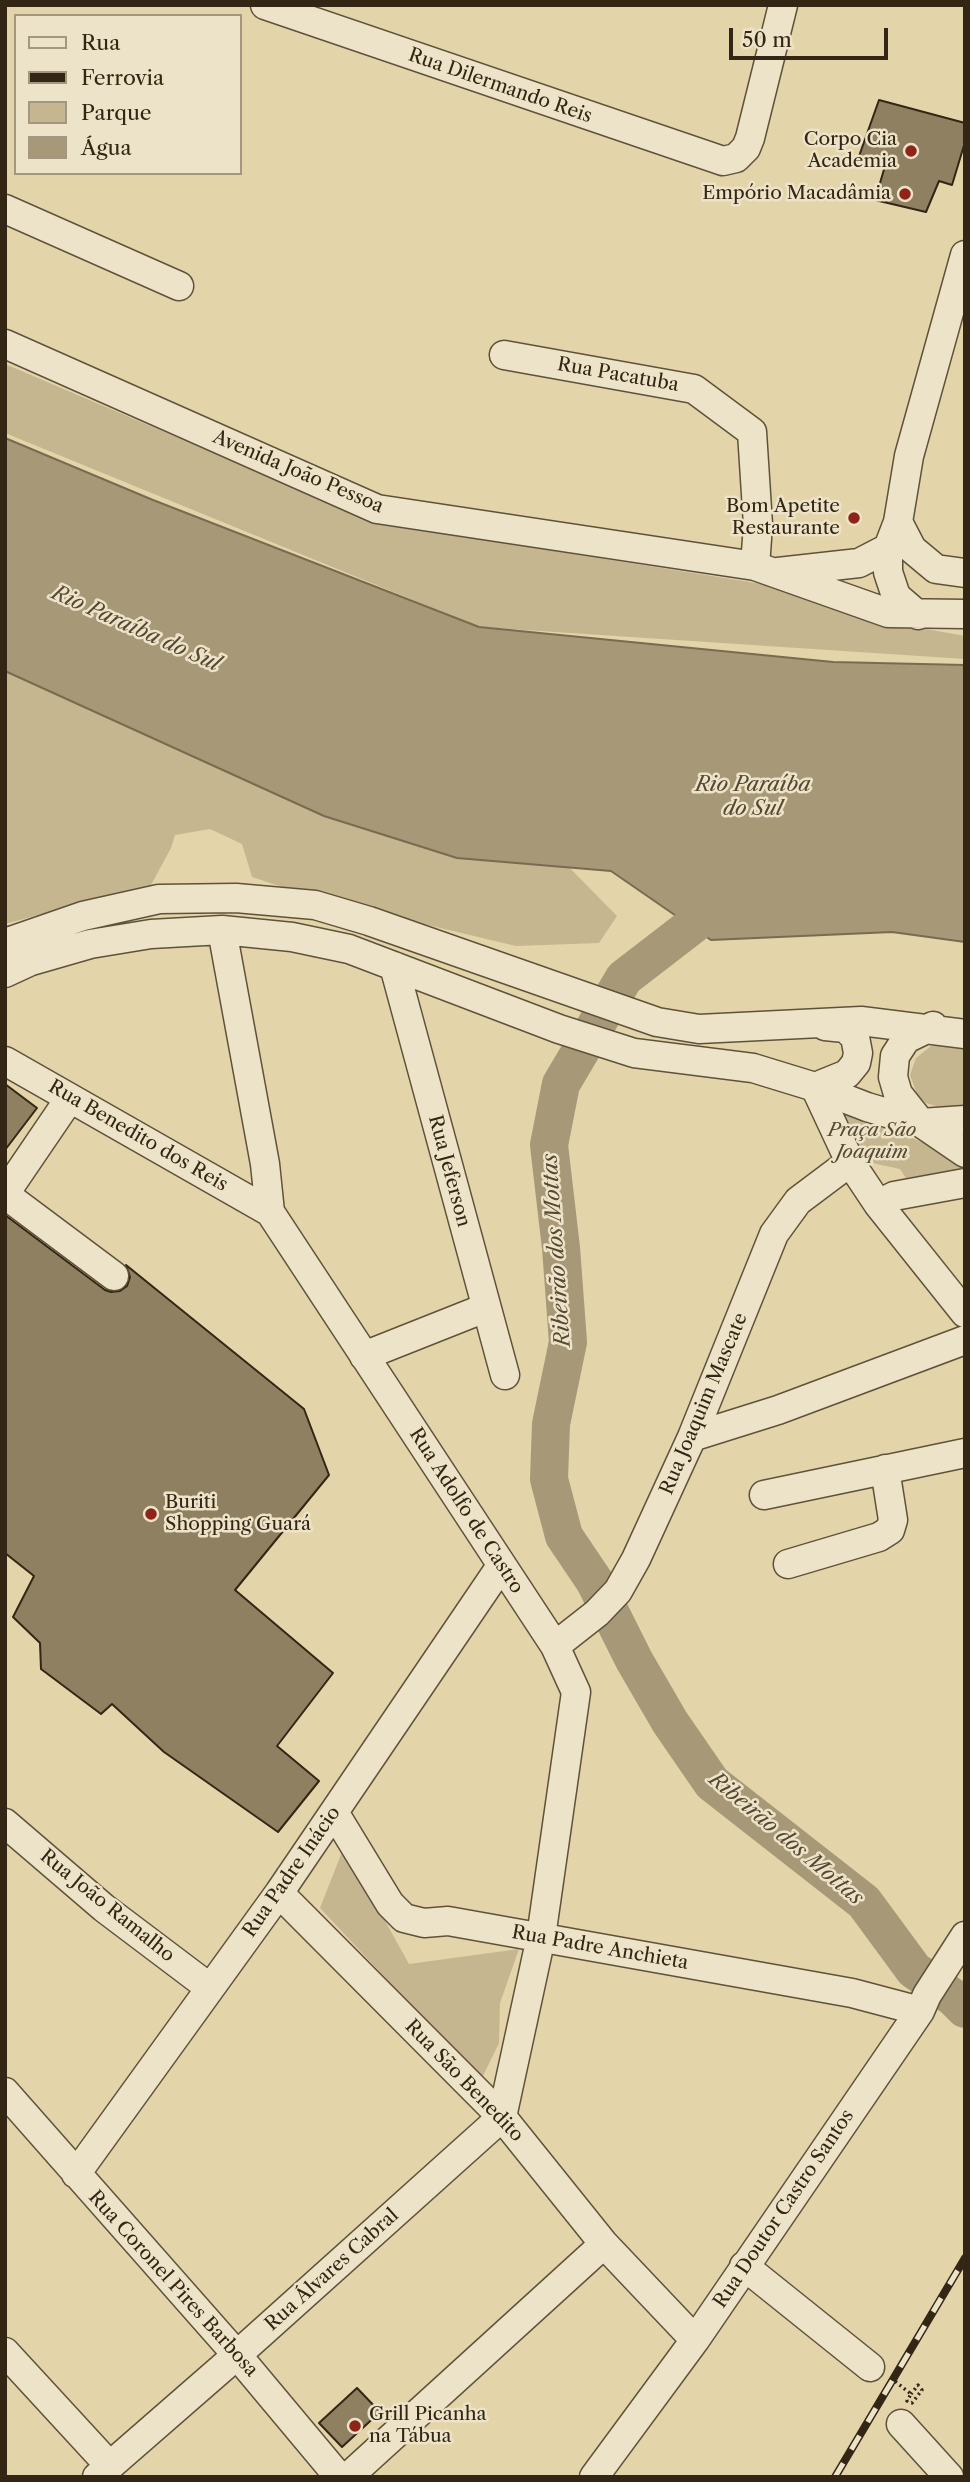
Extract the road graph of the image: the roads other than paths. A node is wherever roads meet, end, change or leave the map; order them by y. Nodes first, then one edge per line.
1 (265, 5) edge
2 (783, 5) edge
3 (5, 209) edge
4 (965, 255) edge
5 (179, 286) dead end
6 (5, 344) edge
7 (504, 355) dead end
8 (898, 522) junction
9 (888, 548) junction
10 (763, 570) junction
11 (965, 573) edge
12 (918, 615) junction
13 (960, 616) edge
14 (222, 930) junction
15 (5, 943) edge
16 (394, 966) junction
17 (5, 973) edge
18 (965, 1016) edge
19 (796, 1023) junction
20 (924, 1029) junction
21 (965, 1034) edge
22 (5, 1061) edge
23 (815, 1087) junction
24 (71, 1098) junction
25 (965, 1120) edge
26 (921, 1123) junction
27 (965, 1153) edge
28 (850, 1162) junction
29 (965, 1183) edge
30 (878, 1204) junction
31 (270, 1212) junction
32 (114, 1276) dead end
33 (485, 1308) junction
34 (965, 1313) edge
35 (965, 1340) edge
36 (364, 1356) junction
37 (505, 1375) dead end
38 (692, 1437) junction
39 (965, 1452) edge
40 (886, 1469) junction
41 (764, 1495) dead end
42 (788, 1563) dead end
43 (501, 1566) junction
44 (555, 1646) junction
45 (334, 1812) junction
46 (5, 1822) edge
47 (279, 1893) junction
48 (965, 1936) edge
49 (541, 1937) junction
50 (210, 1988) junction
51 (930, 1993) junction
52 (5, 2092) edge
53 (502, 2116) junction
54 (76, 2174) junction
55 (604, 2244) junction
56 (744, 2266) junction
57 (695, 2340) junction
58 (5, 2352) edge
59 (237, 2355) junction
60 (877, 2370) road end
61 (901, 2424) dead end
62 (103, 2471) edge
63 (340, 2477) edge
64 (348, 2477) edge
65 (594, 2477) edge
66 (949, 2477) edge

1 - 2 street, Rua Dilermando Reis
3 - 5 street
4 - 8 street
6 - 10 street, Avenida João Pessoa
7 - 10 street, Rua Pacatuba
8 - 9 street
8 - 11 street
9 - 10 street, Avenida João Pessoa
9 - 12 street
10 - 12 street, Avenida João Pessoa
12 - 13 street, Avenida João Pessoa
14 - 16 street
14 - 17 street
14 - 31 street, Rua Adolfo de Castro
15 - 19 street
16 - 23 street
16 - 33 street, Rua Jeferson
18 - 20 street
19 - 20 street
19 - 23 street
20 - 21 street
20 - 26 street
22 - 24 street, Rua Benedito dos Reis
23 - 26 street
23 - 28 street
24 - 31 street, Rua Benedito dos Reis
24 - 32 street
25 - 26 street
26 - 27 street
28 - 30 street
28 - 38 street, Rua Joaquim Mascate
29 - 30 street
30 - 34 street
31 - 36 street, Rua Adolfo de Castro
33 - 36 street
33 - 37 street, Rua Jeferson
35 - 38 street
36 - 43 street, Rua Adolfo de Castro
38 - 44 street, Rua Joaquim Mascate
39 - 40 street
40 - 41 street
40 - 42 street
43 - 44 street, Rua Adolfo de Castro
43 - 45 street, Rua Padre Inácio
44 - 49 street, Rua Adolfo de Castro
45 - 47 street, Rua Padre Inácio
45 - 49 street, Rua Padre Anchieta
46 - 50 street, Rua João Ramalho
47 - 50 street, Rua Padre Inácio
47 - 53 street, Rua São Benedito
48 - 51 street, Rua Doutor Castro Santos
49 - 51 street, Rua Padre Anchieta
49 - 53 street, Rua Adolfo de Castro
50 - 54 street, Rua Padre Inácio
51 - 56 street, Rua Doutor Castro Santos
52 - 54 street, Rua Coronel Pires Barbosa
53 - 55 street, Rua São Benedito
53 - 59 street, Rua Álvares Cabral
54 - 59 street, Rua Coronel Pires Barbosa
55 - 57 street, Rua São Benedito
55 - 64 street
56 - 57 street, Rua Doutor Castro Santos
56 - 60 street
57 - 65 street, Rua Doutor Castro Santos
58 - 62 street
59 - 62 street, Rua Álvares Cabral
59 - 63 street, Rua Coronel Pires Barbosa
61 - 66 street

